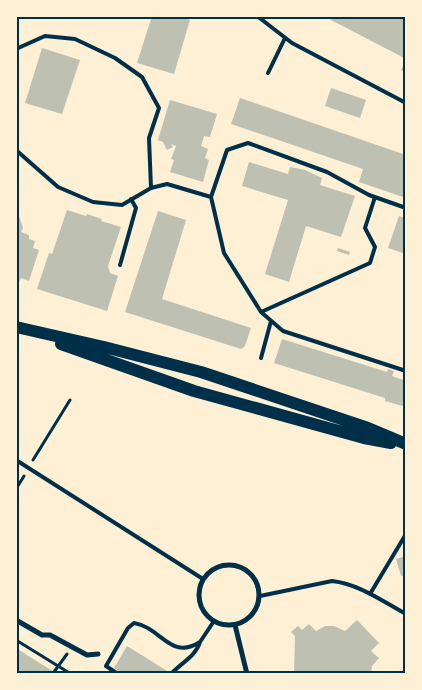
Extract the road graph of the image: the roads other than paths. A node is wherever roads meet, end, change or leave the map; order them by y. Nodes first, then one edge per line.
1 (256, 16) edge
2 (285, 38) junction
3 (16, 49) edge
4 (268, 73) dead end
5 (406, 102) edge
6 (16, 150) edge
7 (151, 188) junction
8 (211, 197) junction
9 (375, 198) junction
10 (131, 199) junction
11 (406, 208) edge
12 (120, 265) dead end
13 (261, 312) junction
14 (271, 320) junction
15 (18, 327) edge
16 (261, 358) dead end
17 (406, 371) edge
18 (406, 445) edge
19 (16, 460) edge
20 (406, 534) edge
21 (203, 579) junction
22 (370, 594) junction
23 (260, 596) junction
24 (406, 614) edge
25 (16, 620) edge
26 (214, 621) junction
27 (235, 625) junction
28 (200, 642) junction
29 (98, 654) dead end
30 (118, 674) edge
31 (171, 674) edge
32 (247, 674) edge

1 - 2 lane
2 - 4 lane
2 - 5 lane
3 - 7 lane
6 - 10 lane
7 - 8 lane
7 - 10 lane
8 - 9 lane
8 - 13 lane
9 - 11 lane
9 - 13 lane
10 - 12 lane
13 - 14 lane
14 - 16 lane
14 - 17 lane
15 - 18 main road
15 - 18 main road
19 - 21 lane
20 - 22 lane
21 - 23 street
21 - 26 street
22 - 23 lane
22 - 24 lane
23 - 27 street
25 - 29 street
26 - 27 street
26 - 28 lane
27 - 32 street
28 - 30 lane
28 - 31 lane

